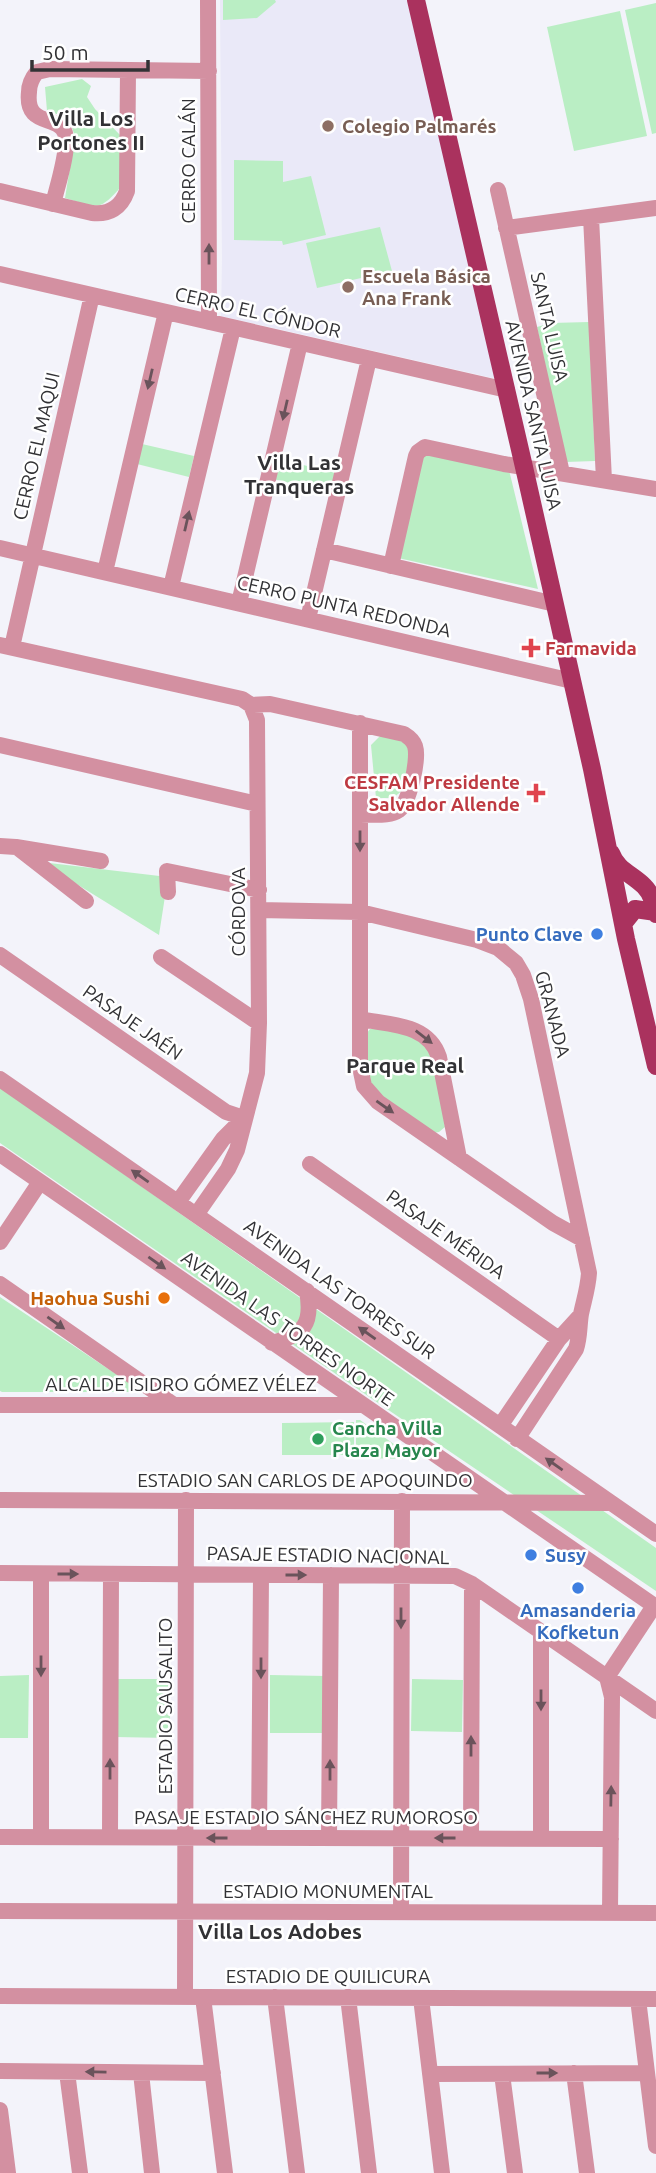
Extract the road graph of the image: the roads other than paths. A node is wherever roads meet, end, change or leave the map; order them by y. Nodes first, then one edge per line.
1 (208, 0) edge
2 (416, 0) edge
3 (128, 70) junction
4 (209, 71) junction
5 (498, 190) dead end
6 (0, 191) edge
7 (53, 204) junction
8 (656, 208) edge
9 (592, 217) junction
10 (506, 228) junction
11 (0, 274) edge
12 (92, 295) junction
13 (166, 312) junction
14 (209, 322) junction
15 (233, 328) junction
16 (300, 343) junction
17 (369, 359) junction
18 (507, 390) junction
19 (524, 467) junction
20 (562, 473) junction
21 (604, 480) junction
22 (656, 489) edge
23 (0, 548) edge
24 (324, 550) junction
25 (33, 555) junction
26 (391, 566) junction
27 (105, 572) junction
28 (171, 587) junction
29 (239, 603) junction
30 (555, 604) junction
31 (308, 619) junction
32 (6, 646) edge
33 (572, 681) junction
34 (251, 705) junction
35 (360, 723) junction
36 (0, 745) edge
37 (257, 804) junction
38 (360, 815) junction
39 (606, 839) junction
40 (8, 846) edge
41 (101, 861) dead end
42 (258, 890) junction
43 (168, 892) dead end
44 (86, 901) dead end
45 (259, 910) junction
46 (360, 912) junction
47 (656, 913) edge
48 (623, 924) junction
49 (0, 955) edge
50 (161, 957) dead end
51 (360, 1019) junction
52 (259, 1023) junction
53 (656, 1066) edge
54 (0, 1079) edge
55 (244, 1118) junction
56 (217, 1148) junction
57 (0, 1154) edge
58 (459, 1158) junction
59 (233, 1161) junction
60 (310, 1164) dead end
61 (40, 1182) junction
62 (178, 1202) junction
63 (196, 1215) junction
64 (582, 1239) junction
65 (0, 1241) edge
66 (0, 1284) edge
67 (307, 1292) junction
68 (580, 1316) junction
69 (559, 1339) junction
70 (272, 1343) junction
71 (0, 1405) edge
72 (174, 1405) junction
73 (362, 1405) junction
74 (500, 1426) junction
75 (517, 1439) junction
76 (0, 1500) edge
77 (186, 1500) junction
78 (402, 1501) junction
79 (503, 1502) junction
80 (610, 1503) junction
81 (656, 1534) edge
82 (0, 1573) edge
83 (41, 1573) junction
84 (111, 1574) junction
85 (186, 1574) junction
86 (261, 1575) junction
87 (331, 1575) junction
88 (402, 1576) junction
89 (472, 1584) junction
90 (655, 1606) edge
91 (541, 1632) junction
92 (607, 1677) junction
93 (656, 1711) edge
94 (0, 1837) edge
95 (41, 1837) junction
96 (110, 1837) junction
97 (185, 1838) junction
98 (259, 1838) junction
99 (330, 1838) junction
100 (401, 1838) junction
101 (471, 1838) junction
102 (541, 1839) junction
103 (611, 1839) junction
104 (0, 1910) edge
105 (185, 1911) junction
106 (401, 1912) junction
107 (610, 1913) junction
108 (656, 1913) edge
109 (0, 1996) edge
110 (185, 1997) junction
111 (203, 1997) junction
112 (275, 1997) junction
113 (348, 1997) junction
114 (421, 1998) junction
115 (638, 1998) junction
116 (656, 1999) edge
117 (0, 2071) edge
118 (67, 2072) junction
119 (141, 2073) junction
120 (213, 2073) junction
121 (575, 2073) junction
122 (647, 2073) junction
123 (430, 2074) junction
124 (502, 2074) junction
125 (0, 2110) edge
126 (656, 2146) edge
127 (8, 2173) edge
128 (80, 2173) edge
129 (152, 2173) edge
130 (225, 2173) edge
131 (297, 2173) edge
132 (369, 2173) edge
133 (442, 2173) edge
134 (515, 2173) edge
135 (587, 2173) edge

1 - 4 street, CERRO CALÁN
2 - 18 main road, AVENIDA SANTA LUISA
3 - 4 street
3 - 7 street
3 - 7 street
14 -> 4 street, CERRO CALÁN
5 - 10 street, SANTA LUISA
6 - 7 street
8 - 9 street
9 - 10 street
9 - 21 street
10 - 20 street, SANTA LUISA
11 - 12 street, CERRO EL CÓNDOR
12 - 13 street, CERRO EL CÓNDOR
12 - 25 street, CERRO EL MAQUI
13 - 14 street, CERRO EL CÓNDOR
13 -> 27 street
14 - 15 street, CERRO EL CÓNDOR
15 - 16 street, CERRO EL CÓNDOR
28 -> 15 street
16 - 17 street, CERRO EL CÓNDOR
16 -> 29 street
17 - 18 street, CERRO EL CÓNDOR
17 - 24 street
18 - 19 main road, AVENIDA SANTA LUISA
19 - 20 street
19 - 26 street
19 - 30 main road, AVENIDA SANTA LUISA
20 - 21 street
21 - 22 street
23 - 25 street, CERRO PUNTA REDONDA
24 - 26 street
24 - 31 street
25 - 27 street, CERRO PUNTA REDONDA
25 - 32 street, CERRO EL MAQUI
26 - 30 street
27 - 28 street, CERRO PUNTA REDONDA
28 - 29 street, CERRO PUNTA REDONDA
29 - 31 street, CERRO PUNTA REDONDA
30 - 33 main road, AVENIDA SANTA LUISA
31 - 33 street, CERRO PUNTA REDONDA
32 - 34 street
33 - 39 main road, AVENIDA SANTA LUISA
34 - 35 street
34 - 37 street, CÓRDOVA
35 - 38 street
35 - 38 street
36 - 37 street
37 - 42 street, CÓRDOVA
38 -> 46 street
39 - 47 main road, AVENIDA SANTA LUISA
39 - 48 main road, AVENIDA SANTA LUISA
40 - 41 street
40 - 44 street
42 - 43 street
42 - 45 street, CÓRDOVA
45 - 46 street
45 - 52 street, CÓRDOVA
46 - 51 street
46 - 64 street, GRANADA
47 - 48 main road
48 - 53 main road, AVENIDA SANTA LUISA
49 - 55 street, PASAJE JAÉN
50 - 52 street
51 -> 58 street
51 -> 58 street
52 - 55 street, CÓRDOVA
62 -> 54 street, AVENIDA LAS TORRES SUR
55 - 56 street, CÓRDOVA
55 - 59 street, CÓRDOVA
56 - 59 street
56 - 62 street, CÓRDOVA
57 - 61 street, AVENIDA LAS TORRES NORTE
58 - 64 street
59 - 63 street, CÓRDOVA
60 - 69 street, PASAJE MÉRIDA
61 - 65 street
61 -> 70 street, AVENIDA LAS TORRES NORTE
62 - 63 street, AVENIDA LAS TORRES SUR
63 - 67 street, AVENIDA LAS TORRES SUR
64 - 68 street, GRANADA
66 -> 72 street
67 - 70 street
74 -> 67 street, AVENIDA LAS TORRES SUR
68 - 69 street, GRANADA
68 - 75 street, GRANADA
69 - 74 street, GRANADA
70 - 73 street, AVENIDA LAS TORRES NORTE
71 - 72 street, ALCALDE ISIDRO GÓMEZ VÉLEZ
72 - 73 street, ALCALDE ISIDRO GÓMEZ VÉLEZ
73 - 79 street, AVENIDA LAS TORRES NORTE
74 - 75 street, AVENIDA LAS TORRES SUR
80 -> 75 street, AVENIDA LAS TORRES SUR
76 - 77 street, ESTADIO SAN CARLOS DE APOQUINDO
77 - 78 street, ESTADIO SAN CARLOS DE APOQUINDO
77 - 85 street, ESTADIO SAUSALITO
78 - 79 street, ESTADIO SAN CARLOS DE APOQUINDO
78 - 88 street
79 - 80 street, ESTADIO SAN CARLOS DE APOQUINDO
79 - 90 street, AVENIDA LAS TORRES NORTE
80 - 81 street, AVENIDA LAS TORRES SUR
82 - 83 street, PASAJE ESTADIO NACIONAL
83 -> 84 street, PASAJE ESTADIO NACIONAL
83 -> 95 street
84 - 85 street, PASAJE ESTADIO NACIONAL
96 -> 84 street
85 - 86 street, PASAJE ESTADIO NACIONAL
85 - 97 street, ESTADIO SAUSALITO
86 -> 87 street, PASAJE ESTADIO NACIONAL
86 -> 98 street
87 - 88 street, PASAJE ESTADIO NACIONAL
99 -> 87 street
88 - 89 street, PASAJE ESTADIO NACIONAL
88 -> 100 street
89 - 91 street, PASAJE ESTADIO NACIONAL
101 -> 89 street
90 - 92 street
91 - 92 street, PASAJE ESTADIO NACIONAL
91 -> 102 street
92 - 93 street, PASAJE ESTADIO NACIONAL
103 -> 92 street
94 - 95 street, PASAJE ESTADIO SÁNCHEZ RUMOROSO
95 - 96 street, PASAJE ESTADIO SÁNCHEZ RUMOROSO
96 - 97 street, PASAJE ESTADIO SÁNCHEZ RUMOROSO
98 -> 97 street, PASAJE ESTADIO SÁNCHEZ RUMOROSO
97 - 105 street, ESTADIO SAUSALITO
98 - 99 street, PASAJE ESTADIO SÁNCHEZ RUMOROSO
99 - 100 street, PASAJE ESTADIO SÁNCHEZ RUMOROSO
101 -> 100 street, PASAJE ESTADIO SÁNCHEZ RUMOROSO
100 - 106 street
101 - 102 street, PASAJE ESTADIO SÁNCHEZ RUMOROSO
102 - 103 street, PASAJE ESTADIO SÁNCHEZ RUMOROSO
103 - 107 street
104 - 105 street, ESTADIO MONUMENTAL
105 - 106 street, ESTADIO MONUMENTAL
105 - 110 street, ESTADIO SAUSALITO
106 - 107 street, ESTADIO MONUMENTAL
107 - 108 street, ESTADIO MONUMENTAL
109 - 110 street, ESTADIO DE QUILICURA
110 - 111 street, ESTADIO DE QUILICURA
111 - 112 street, ESTADIO DE QUILICURA
111 - 120 street
112 - 113 street, ESTADIO DE QUILICURA
112 - 131 street
113 - 114 street, ESTADIO DE QUILICURA
113 - 132 street
114 - 115 street, ESTADIO DE QUILICURA
114 - 123 street
115 - 116 street, ESTADIO DE QUILICURA
115 - 122 street
117 - 118 street
119 -> 118 street
118 - 128 street
119 - 120 street
119 - 129 street
120 - 130 street
121 - 122 street
124 -> 121 street
121 - 135 street
122 - 126 street
123 - 124 street
123 - 133 street
124 - 134 street
125 - 127 street

